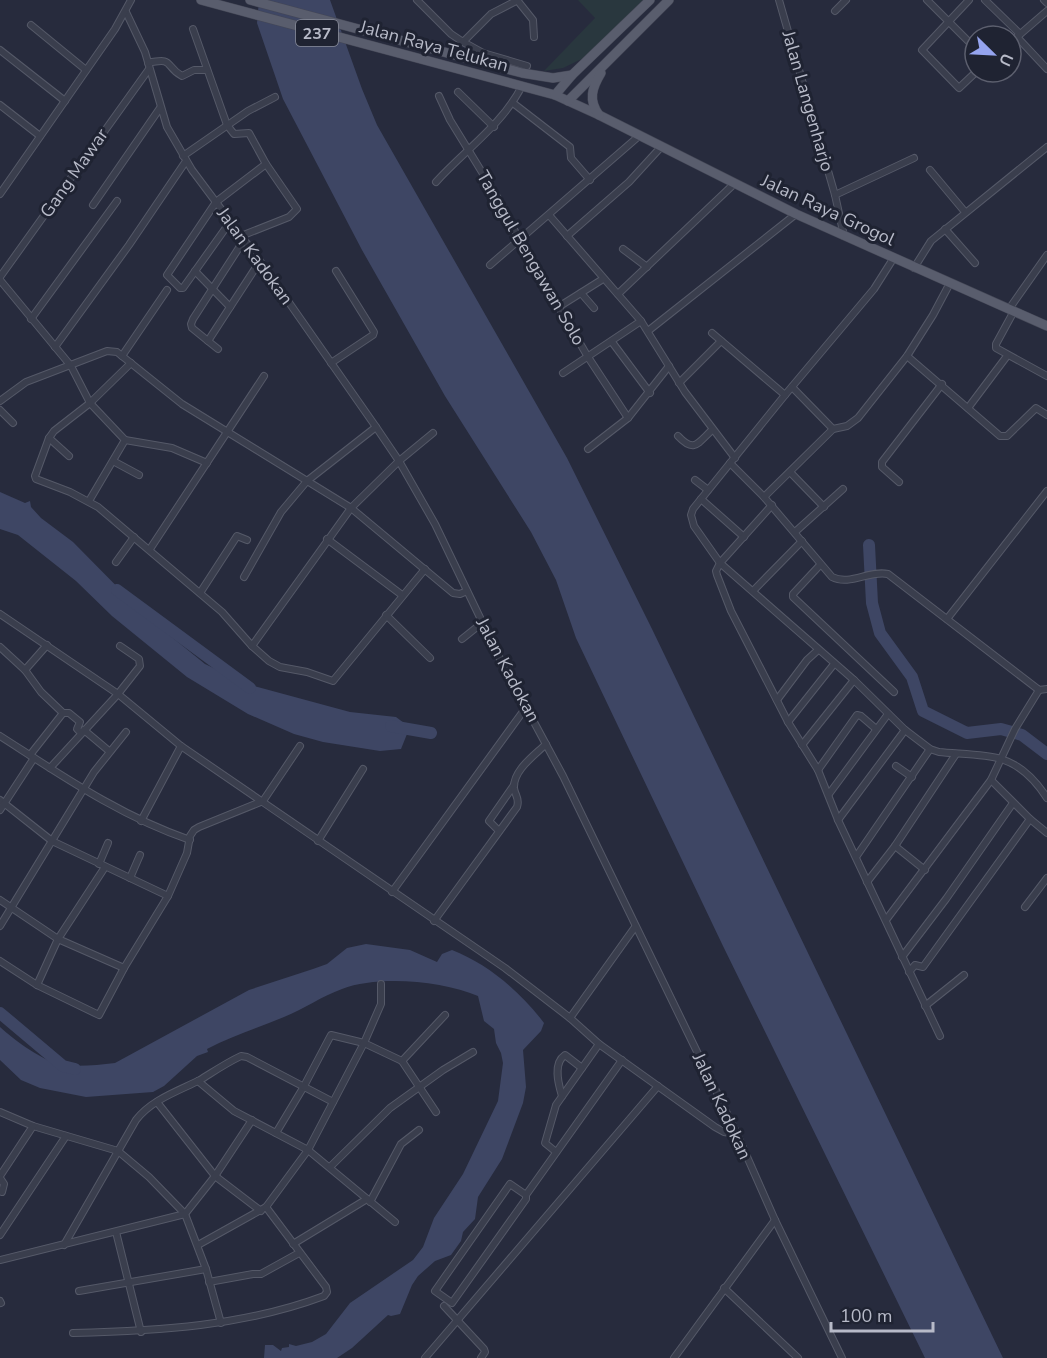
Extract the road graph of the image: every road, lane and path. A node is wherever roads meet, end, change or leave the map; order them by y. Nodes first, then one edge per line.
1 (131, 0) edge
2 (201, 0) edge
3 (250, 0) edge
4 (417, 0) edge
5 (517, 0) edge
6 (650, 0) edge
7 (669, 0) edge
8 (779, 0) edge
9 (846, 0) edge
10 (927, 0) edge
11 (969, 0) edge
12 (985, 0) edge
13 (835, 11) dead end
14 (1047, 11) edge
15 (126, 12) junction
16 (948, 21) junction
17 (1008, 24) edge
18 (31, 25) dead end
19 (193, 29) dead end
20 (1023, 31) edge
21 (963, 36) edge
22 (534, 37) dead end
23 (1023, 41) edge
24 (463, 42) junction
25 (0, 50) edge
26 (606, 64) junction
27 (148, 66) junction
28 (527, 66) dead end
29 (1047, 69) edge
30 (86, 70) junction
31 (207, 70) junction
32 (572, 75) junction
33 (963, 84) edge
34 (522, 86) junction
35 (458, 92) dead end
36 (555, 95) junction
37 (275, 96) dead end
38 (439, 96) dead end
39 (65, 101) junction
40 (568, 101) junction
41 (513, 103) junction
42 (0, 105) edge
43 (160, 108) junction
44 (599, 115) junction
45 (227, 125) junction
46 (494, 127) junction
47 (40, 136) junction
48 (639, 136) junction
49 (661, 147) junction
50 (1047, 147) edge
51 (468, 150) junction
52 (914, 158) dead end
53 (185, 159) junction
54 (266, 164) junction
55 (930, 170) dead end
56 (590, 180) junction
57 (436, 182) dead end
58 (735, 183) junction
59 (0, 194) edge
60 (835, 195) junction
61 (117, 201) dead end
62 (216, 202) junction
63 (93, 205) dead end
64 (965, 212) junction
65 (796, 214) junction
66 (549, 215) junction
67 (231, 222) junction
68 (945, 229) junction
69 (567, 236) junction
70 (845, 237) junction
71 (242, 238) junction
72 (520, 241) junction
73 (623, 249) dead end
74 (1047, 255) edge
75 (893, 259) junction
76 (260, 261) junction
77 (975, 263) dead end
78 (490, 265) dead end
79 (646, 267) junction
80 (914, 268) junction
81 (195, 271) junction
82 (336, 271) dead end
83 (0, 279) edge
84 (603, 279) junction
85 (950, 283) junction
86 (213, 289) junction
87 (167, 290) dead end
88 (581, 293) junction
89 (618, 294) junction
90 (560, 306) junction
91 (230, 307) junction
92 (594, 308) dead end
93 (1011, 310) junction
94 (31, 319) junction
95 (641, 321) junction
96 (1047, 326) edge
97 (648, 331) junction
98 (712, 333) dead end
99 (207, 340) junction
100 (721, 341) junction
101 (612, 342) junction
102 (55, 347) junction
103 (218, 350) dead end
104 (122, 356) junction
105 (907, 356) junction
106 (1007, 356) junction
107 (588, 357) junction
108 (130, 363) junction
109 (331, 363) junction
110 (71, 366) junction
111 (669, 366) junction
112 (563, 373) dead end
113 (264, 376) dead end
114 (1047, 376) edge
115 (679, 383) junction
116 (942, 384) junction
117 (792, 387) junction
118 (650, 393) junction
119 (785, 395) junction
120 (0, 401) edge
121 (90, 403) junction
122 (968, 408) junction
123 (0, 410) edge
124 (1047, 415) edge
125 (628, 418) junction
126 (13, 423) dead end
127 (376, 427) junction
128 (836, 428) junction
129 (712, 430) junction
130 (227, 431) junction
131 (433, 433) dead end
132 (678, 436) dead end
133 (49, 438) junction
134 (125, 440) junction
135 (588, 449) dead end
136 (69, 456) dead end
137 (113, 461) junction
138 (399, 461) junction
139 (732, 461) junction
140 (207, 463) junction
141 (790, 472) junction
142 (139, 475) dead end
143 (695, 480) dead end
144 (307, 481) junction
145 (898, 482) dead end
146 (843, 489) dead end
147 (708, 490) junction
148 (1047, 491) edge
149 (764, 497) junction
150 (701, 499) junction
151 (89, 501) junction
152 (772, 505) junction
153 (824, 507) junction
154 (351, 508) junction
155 (795, 532) junction
156 (134, 537) junction
157 (744, 537) junction
158 (327, 539) junction
159 (247, 540) dead end
160 (802, 542) junction
161 (150, 549) junction
162 (116, 562) dead end
163 (720, 563) junction
164 (820, 565) junction
165 (425, 569) junction
166 (244, 577) dead end
167 (467, 591) junction
168 (753, 591) junction
169 (200, 593) junction
170 (402, 595) junction
171 (0, 614) edge
172 (386, 615) junction
173 (947, 619) junction
174 (482, 623) junction
175 (462, 639) dead end
176 (47, 645) junction
177 (120, 646) dead end
178 (252, 646) junction
179 (0, 647) edge
180 (818, 650) junction
181 (430, 658) dead end
182 (834, 664) junction
183 (25, 670) junction
184 (854, 680) junction
185 (1047, 689) edge
186 (1039, 690) junction
187 (894, 692) dead end
188 (118, 694) junction
189 (777, 700) junction
190 (527, 706) junction
191 (63, 713) junction
192 (888, 714) junction
193 (788, 722) junction
194 (875, 728) junction
195 (905, 730) junction
196 (82, 731) junction
197 (126, 732) dead end
198 (0, 736) edge
199 (546, 744) junction
200 (802, 745) junction
201 (181, 746) junction
202 (300, 746) dead end
203 (930, 749) junction
204 (109, 751) junction
205 (956, 754) junction
206 (32, 756) junction
207 (1001, 759) junction
208 (896, 766) dead end
209 (50, 768) junction
210 (363, 770) dead end
211 (818, 770) junction
212 (912, 777) junction
213 (991, 780) junction
214 (515, 784) junction
215 (83, 789) junction
216 (829, 794) junction
217 (1047, 798) edge
218 (263, 801) junction
219 (1013, 803) junction
220 (1, 804) edge
221 (1030, 819) junction
222 (838, 820) junction
223 (141, 821) junction
224 (499, 831) junction
225 (1047, 833) edge
226 (190, 840) junction
227 (52, 841) junction
228 (318, 841) junction
229 (108, 843) dead end
230 (895, 846) junction
231 (140, 855) dead end
232 (856, 857) junction
233 (102, 865) junction
234 (925, 870) junction
235 (130, 878) junction
236 (1047, 878) edge
237 (867, 882) junction
238 (392, 892) junction
239 (168, 896) junction
240 (0, 900) edge
241 (1025, 907) dead end
242 (10, 908) junction
243 (886, 920) junction
244 (434, 921) junction
245 (0, 926) edge
246 (636, 927) junction
247 (58, 939) junction
248 (902, 957) junction
249 (0, 961) edge
250 (124, 968) junction
251 (909, 972) junction
252 (964, 975) dead end
253 (381, 984) dead end
254 (37, 985) junction
255 (925, 1006) junction
256 (445, 1015) dead end
257 (570, 1018) junction
258 (940, 1036) dead end
259 (364, 1043) junction
260 (599, 1044) junction
261 (473, 1052) dead end
262 (622, 1060) junction
263 (402, 1061) junction
264 (582, 1068) junction
265 (198, 1080) junction
266 (658, 1086) junction
267 (419, 1087) junction
268 (303, 1088) junction
269 (562, 1096) junction
270 (157, 1102) junction
271 (333, 1102) junction
272 (436, 1112) dead end
273 (1, 1115) edge
274 (252, 1120) junction
275 (33, 1126) junction
276 (419, 1130) dead end
277 (276, 1133) junction
278 (737, 1134) junction
279 (66, 1136) junction
280 (308, 1150) junction
281 (118, 1151) junction
282 (556, 1152) junction
283 (330, 1167) junction
284 (215, 1176) junction
285 (0, 1177) edge
286 (2, 1192) dead end
287 (526, 1195) junction
288 (369, 1201) junction
289 (264, 1209) junction
290 (185, 1214) junction
291 (775, 1220) junction
292 (395, 1222) dead end
293 (116, 1232) junction
294 (0, 1235) edge
295 (293, 1244) junction
296 (64, 1245) junction
297 (198, 1245) junction
298 (299, 1253) junction
299 (0, 1260) edge
300 (206, 1269) junction
301 (128, 1282) junction
302 (209, 1282) junction
303 (724, 1288) junction
304 (79, 1291) dead end
305 (444, 1306) dead end
306 (458, 1319) junction
307 (221, 1323) junction
308 (141, 1332) junction
309 (73, 1333) dead end
310 (425, 1358) edge
311 (481, 1358) edge
312 (674, 1358) edge
313 (798, 1358) edge
314 (842, 1358) edge

1 - 15 street
2 - 34 main road, Jalan Raya Telukan / 237
3 - 32 main road, Jalan Raya Telukan / 237
4 - 24 street
5 - 22 street
5 - 24 street
6 - 32 main road
7 - 26 main road
8 - 60 street, Jalan Langenharjo
9 - 13 street
10 - 16 street
11 - 16 street
12 - 17 street
14 - 20 street
15 - 27 street, Jalan Kadokan
15 - 30 street
16 - 21 street
16 - 33 street
18 - 30 street
19 - 31 street
23 - 29 street
24 - 28 street
25 - 39 street
26 - 40 main road
26 - 44 main road
27 - 31 street
27 - 43 street, Jalan Kadokan
27 - 83 street, Gang Mawar
30 - 39 street
31 - 45 street
32 - 36 main road
34 - 36 main road, Jalan Raya Telukan / 237
34 - 41 street
35 - 46 street
36 - 40 main road, Jalan Raya Telukan
37 - 45 street
38 - 51 street, Tanggul Bengawan Solo
39 - 47 street
40 - 44 main road, Jalan Raya Grogol
41 - 46 street
41 - 56 street
42 - 47 street
43 - 53 street, Jalan Kadokan
43 - 63 street
44 - 48 main road, Jalan Raya Grogol
45 - 53 street
45 - 54 street
46 - 51 street
47 - 59 street
48 - 49 main road, Jalan Raya Grogol
48 - 56 street
49 - 58 main road, Jalan Raya Grogol
49 - 69 street
50 - 64 street
51 - 57 street
51 - 72 street, Tanggul Bengawan Solo
52 - 60 street
53 - 62 street, Jalan Kadokan
53 - 102 street
54 - 62 street
54 - 71 street
55 - 64 street
56 - 66 street
58 - 65 main road, Jalan Raya Grogol
58 - 79 street
60 - 70 street, Jalan Langenharjo
61 - 94 street
62 - 67 street, Jalan Kadokan
62 - 81 street
64 - 68 street
65 - 70 main road, Jalan Raya Grogol
65 - 97 street
66 - 69 street
66 - 72 street
67 - 71 street, Jalan Kadokan
67 - 81 street
68 - 77 street
68 - 80 street
69 - 84 street
70 - 75 main road, Jalan Raya Grogol
71 - 76 street, Jalan Kadokan
71 - 86 street
72 - 78 street
72 - 90 street, Tanggul Bengawan Solo
73 - 79 street
74 - 93 street
75 - 80 main road, Jalan Raya Grogol
75 - 117 street
76 - 91 street
76 - 109 street, Jalan Kadokan
79 - 89 street
80 - 85 main road, Jalan Raya Grogol
81 - 86 street
82 - 109 street
83 - 94 street
84 - 88 street
84 - 89 street
85 - 93 main road, Jalan Raya Grogol
85 - 105 street
86 - 91 street
86 - 99 street
87 - 104 street
88 - 90 street
88 - 92 street
89 - 95 street
90 - 107 street, Tanggul Bengawan Solo
91 - 99 street
93 - 96 main road, Jalan Raya Grogol
93 - 106 street
94 - 102 street
95 - 97 street
95 - 101 street
97 - 111 street
98 - 100 street
99 - 103 street
100 - 115 street
100 - 119 street
101 - 107 street
101 - 118 street
102 - 110 street
104 - 108 street
104 - 110 street
105 - 116 street
105 - 128 street
106 - 114 street
106 - 122 street
107 - 112 street
107 - 125 street, Tanggul Bengawan Solo
108 - 121 street
108 - 130 street
109 - 127 street, Jalan Kadokan
110 - 120 street
110 - 121 street
111 - 115 street
111 - 118 street
113 - 130 street
115 - 129 street
116 - 122 street
116 - 145 street
117 - 119 street
117 - 128 street
118 - 125 street
119 - 139 street
121 - 133 street
121 - 134 street
122 - 124 street
123 - 126 street
125 - 135 street
127 - 138 street, Jalan Kadokan
127 - 144 street
128 - 141 street
129 - 132 street
129 - 139 street
130 - 140 street
130 - 144 street
131 - 138 street
133 - 136 street
133 - 151 street
134 - 137 street
134 - 140 street
137 - 142 street
137 - 151 street
138 - 154 street
138 - 167 street, Jalan Kadokan
139 - 147 street
139 - 149 street
140 - 161 street
141 - 149 street
141 - 153 street
143 - 147 street
144 - 154 street
144 - 166 street
146 - 153 street
147 - 150 street
148 - 173 street
149 - 152 street
150 - 157 street
150 - 163 street
151 - 156 street
152 - 155 street
152 - 157 street
153 - 155 street
154 - 158 street
154 - 165 street
155 - 160 street
156 - 161 street
156 - 162 street
157 - 163 street
158 - 170 street
158 - 178 street
159 - 169 street
160 - 164 street
160 - 168 street
161 - 169 street
163 - 168 street
163 - 189 street
164 - 173 street
164 - 187 street
165 - 167 street
165 - 170 street
167 - 174 street, Jalan Kadokan
168 - 180 street
169 - 178 street
170 - 172 street
171 - 176 street
172 - 178 street
172 - 181 street
173 - 186 street
174 - 175 street
174 - 190 street, Jalan Kadokan
176 - 183 street
176 - 188 street
177 - 188 street
179 - 183 street
180 - 182 street
180 - 189 street
182 - 184 street
182 - 193 street
183 - 191 street
184 - 192 street
184 - 200 street
185 - 186 street
186 - 207 street
188 - 196 street
188 - 201 street
189 - 193 street
190 - 199 street, Jalan Kadokan
190 - 238 street
191 - 196 street
191 - 206 street
192 - 194 street
192 - 195 street
193 - 200 street
194 - 211 street
194 - 216 street
195 - 203 street
195 - 222 street
196 - 204 street
196 - 209 street
197 - 204 street
198 - 206 street
199 - 214 street
199 - 246 street, Jalan Kadokan
200 - 211 street
201 - 218 street
201 - 223 street
202 - 218 street
203 - 205 street
203 - 212 street
204 - 215 street
205 - 207 street
205 - 230 street
206 - 209 street
206 - 220 street
207 - 213 street
207 - 217 street
208 - 212 street
209 - 215 street
210 - 228 street
211 - 216 street
212 - 232 street
213 - 219 street
213 - 234 street
214 - 224 street
214 - 224 street
215 - 223 street
215 - 227 street
216 - 222 street
218 - 226 street
218 - 228 street
219 - 221 street
219 - 248 street
220 - 227 street
221 - 225 street
221 - 251 street
222 - 232 street
223 - 226 street
224 - 244 street
226 - 239 street
227 - 233 street
227 - 242 street
228 - 238 street
229 - 233 street
230 - 234 street
230 - 237 street
231 - 235 street
232 - 237 street
233 - 235 street
233 - 247 street
234 - 243 street
235 - 239 street
236 - 241 street
237 - 243 street
238 - 244 street
239 - 250 street
240 - 242 street
242 - 245 street
242 - 247 street
243 - 248 street
244 - 257 street
246 - 257 street
246 - 278 street, Jalan Kadokan
247 - 250 street
247 - 254 street
248 - 251 street
249 - 254 street
250 - 254 street
251 - 255 street
252 - 255 street
253 - 259 street
255 - 258 street
256 - 263 street
257 - 260 street
259 - 263 street
259 - 268 street
259 - 271 street
260 - 262 street
260 - 264 street
261 - 267 street
262 - 266 street
262 - 282 street
263 - 267 street
264 - 269 street
264 - 269 street
265 - 268 street
265 - 270 street
265 - 274 street
266 - 278 street
266 - 306 street
267 - 272 street
267 - 283 street
268 - 271 street
268 - 277 street
269 - 282 street
270 - 281 street
270 - 284 street
271 - 280 street
273 - 275 street
274 - 277 street
274 - 284 street
275 - 279 street
275 - 285 street
276 - 288 street
277 - 280 street
278 - 291 street, Jalan Kadokan
279 - 281 street
279 - 294 street
280 - 283 street
280 - 289 street
281 - 290 street
281 - 296 street
282 - 287 street
283 - 288 street
284 - 289 street
284 - 290 street
285 - 286 street
287 - 287 street
288 - 292 street
288 - 295 street
289 - 295 street
289 - 297 street
290 - 293 street
290 - 297 street
291 - 303 street
291 - 314 street, Jalan Kadokan
293 - 296 street
293 - 301 street
295 - 298 street
296 - 299 street
297 - 300 street
298 - 302 street
298 - 307 street
300 - 301 street
300 - 302 street
301 - 304 street
301 - 308 street
302 - 307 street
303 - 312 street
303 - 313 street
305 - 306 street
306 - 310 street
306 - 311 street
307 - 308 street
308 - 309 street

